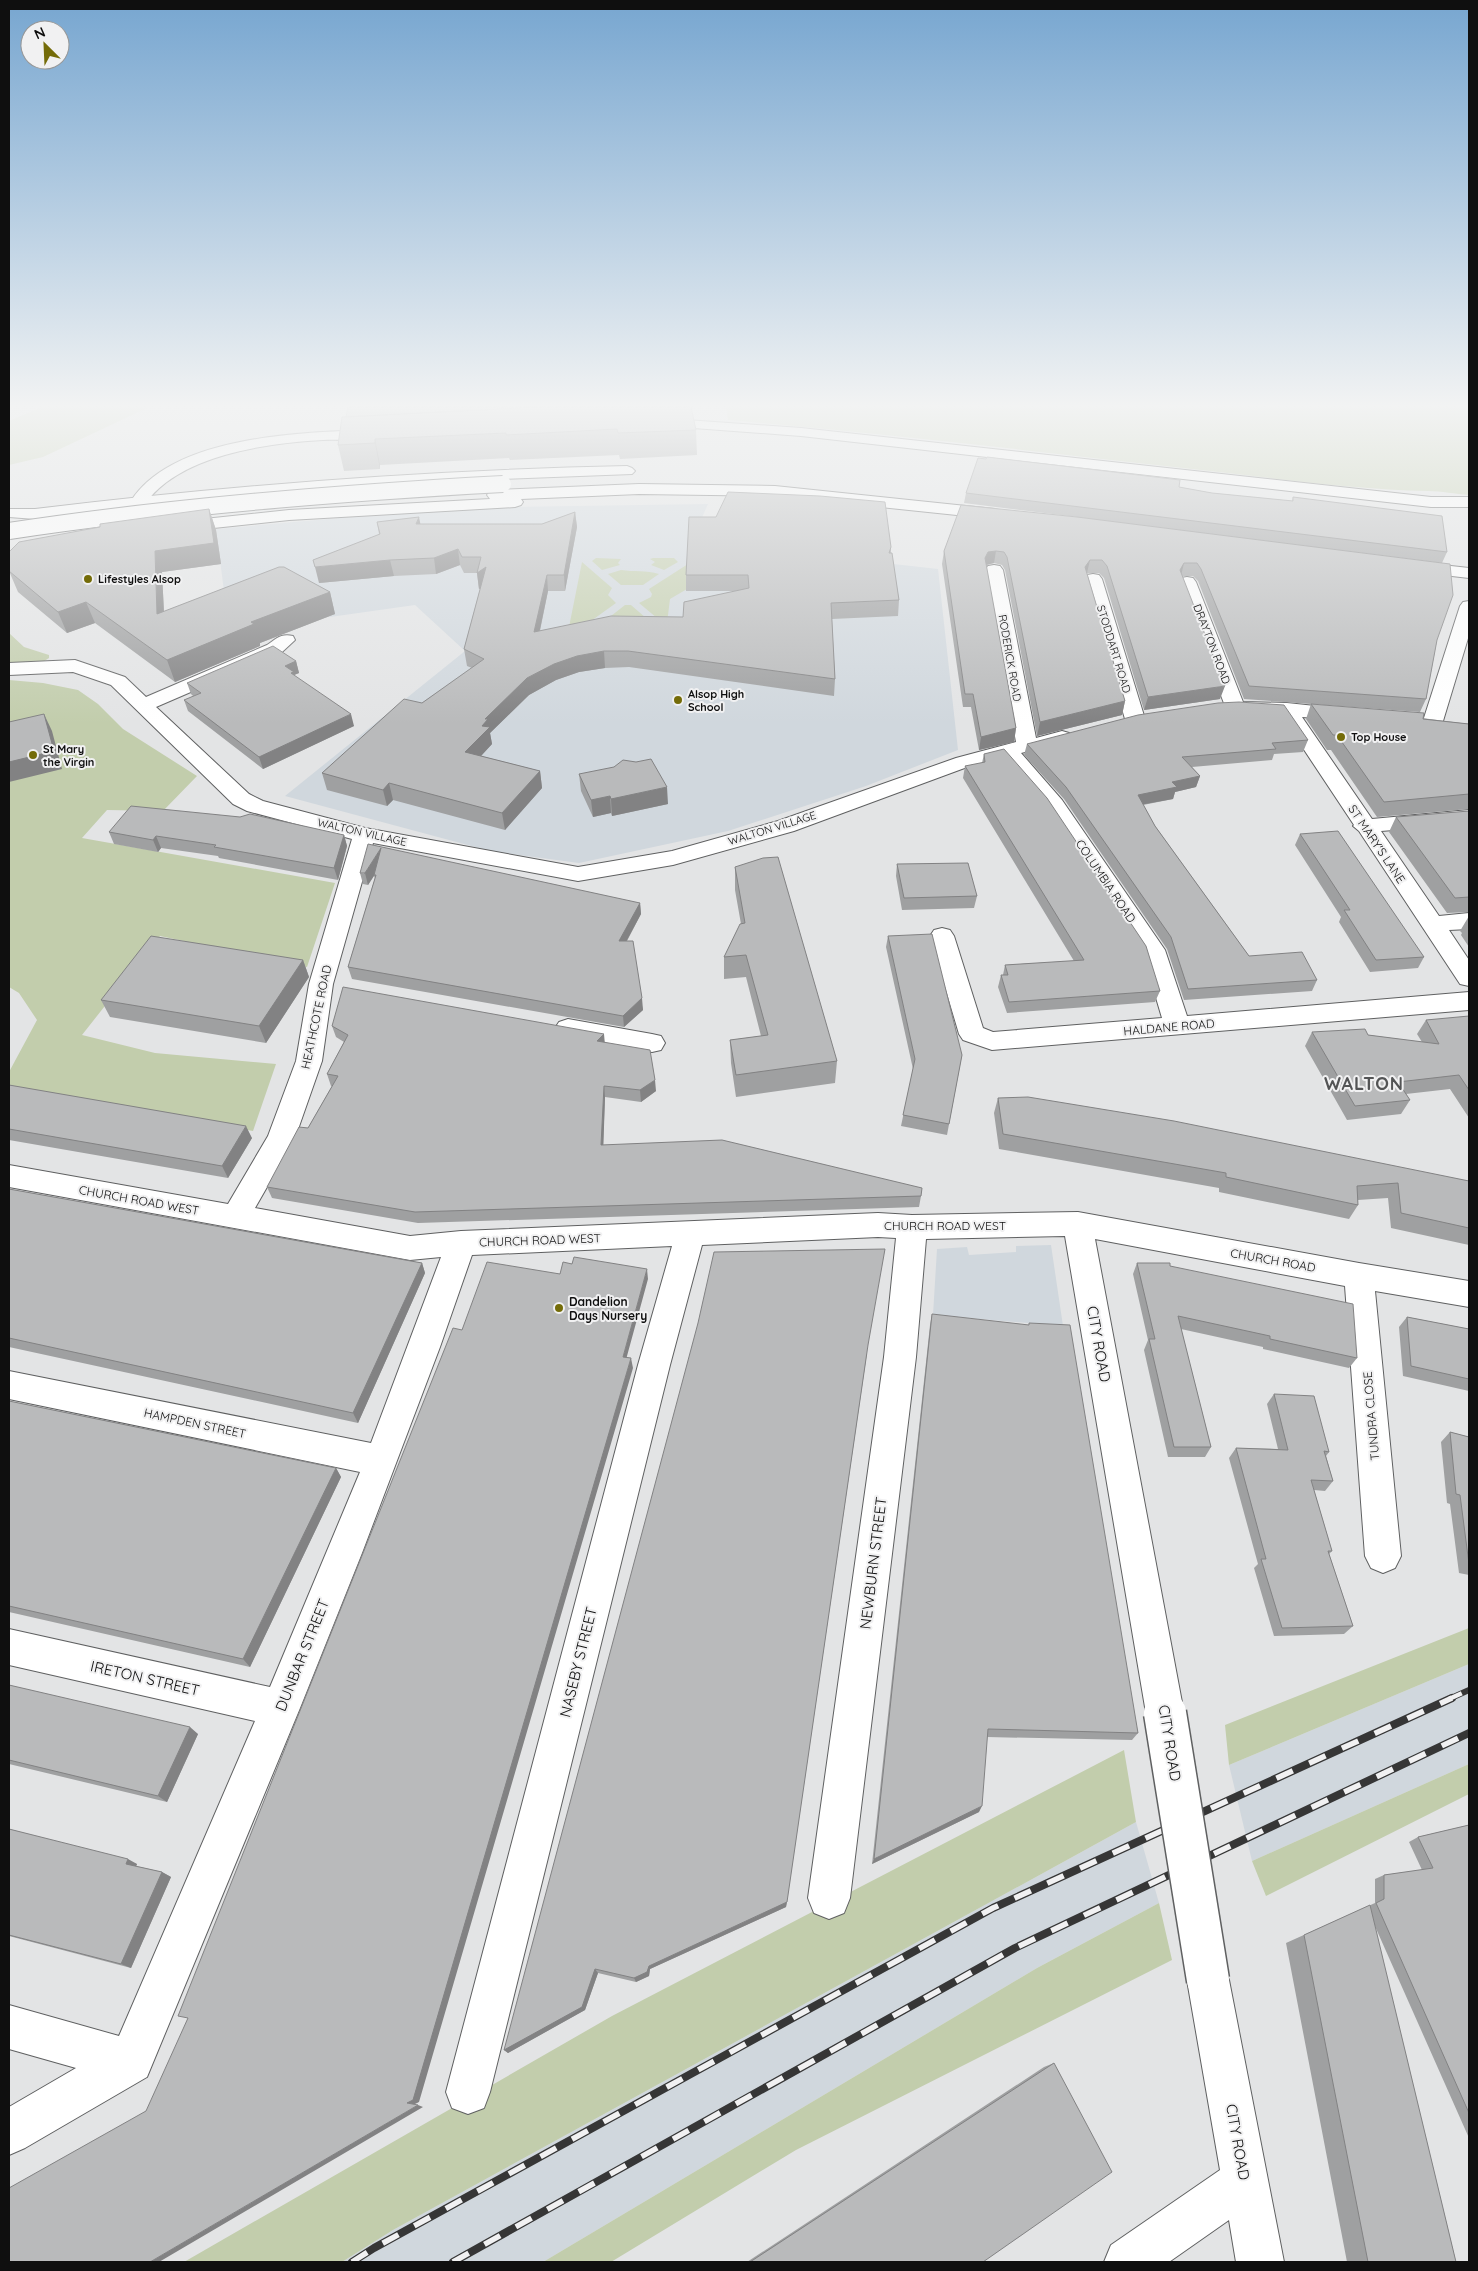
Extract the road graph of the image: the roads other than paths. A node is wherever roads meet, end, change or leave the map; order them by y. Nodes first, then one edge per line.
1 (13, 513) edge
2 (23, 513) edge
3 (43, 513) edge
4 (135, 513) edge
5 (136, 513) edge
6 (233, 513) edge
7 (321, 513) edge
8 (161, 529) edge
9 (121, 530) edge
10 (9, 531) edge
11 (9, 542) edge
12 (28, 545) edge
13 (1469, 561) edge
14 (994, 570) edge
15 (1469, 573) edge
16 (1093, 579) edge
17 (1187, 582) edge
18 (1469, 606) edge
19 (286, 640) edge
20 (1463, 649) edge
21 (9, 669) edge
22 (143, 705) junction
23 (1235, 706) junction
24 (1214, 707) edge
25 (1287, 709) junction
26 (1365, 715) edge
27 (1136, 719) edge
28 (1433, 722) edge
29 (1081, 732) edge
30 (1018, 748) junction
31 (1469, 817) edge
32 (1364, 826) junction
33 (364, 835) junction
34 (1469, 921) edge
35 (1432, 924) junction
36 (942, 936) dead end
37 (1469, 978) edge
38 (1469, 1001) edge
39 (545, 1024) edge
40 (1177, 1026) junction
41 (652, 1043) dead end
42 (9, 1176) edge
43 (235, 1218) junction
44 (1078, 1224) junction
45 (912, 1227) junction
46 (690, 1234) junction
47 (461, 1243) junction
48 (1359, 1276) junction
49 (1469, 1294) edge
50 (9, 1385) edge
51 (380, 1461) junction
52 (1383, 1556) dead end
53 (9, 1647) edge
54 (281, 1708) junction
55 (829, 1898) dead end
56 (9, 2027) edge
57 (131, 2061) junction
58 (468, 2092) dead end
59 (9, 2132) edge
60 (1245, 2180) junction
61 (1128, 2262) edge
62 (1260, 2262) edge

1 - 12 main road
2 - 3 main road
4 - 9 main road
5 - 10 main road, bridge
6 - 11 main road
7 - 8 main road
13 - 15 main road
14 - 30 main road, RODERICK ROAD
16 - 27 main road, STODDART ROAD
17 - 23 main road, DRAYTON ROAD
18 - 20 main road
19 - 22 main road
20 - 28 main road
21 - 22 main road, WALTON VILLAGE
22 - 33 main road, WALTON VILLAGE
23 - 24 main road
23 - 25 main road
25 - 26 main road
25 - 32 main road, ST MARY'S LANE
29 - 30 main road, WALTON VILLAGE
30 - 33 main road, WALTON VILLAGE
30 - 40 main road, COLUMBIA ROAD
31 - 32 main road
32 - 35 main road, ST MARY'S LANE
33 - 43 main road, HEATHCOTE ROAD
34 - 35 main road
35 - 37 main road, ST MARY'S LANE
36 - 40 main road, HALDANE ROAD
38 - 40 main road, HALDANE ROAD
39 - 41 main road
42 - 43 main road, CHURCH ROAD WEST
43 - 47 main road, CHURCH ROAD WEST
44 - 45 main road, CHURCH ROAD WEST
44 - 48 main road, CHURCH ROAD
44 - 60 main road, CITY ROAD, bridge
45 - 46 main road, CHURCH ROAD WEST
45 - 55 main road, NEWBURN STREET
46 - 47 main road, CHURCH ROAD WEST
46 - 58 main road, NASEBY STREET
47 - 51 main road, DUNBAR STREET
48 - 49 main road, CHURCH ROAD
48 - 52 main road, TUNDRA CLOSE
50 - 51 main road, HAMPDEN STREET
51 - 54 main road, DUNBAR STREET
53 - 54 main road, IRETON STREET
54 - 57 main road, DUNBAR STREET
56 - 57 main road
57 - 59 main road
60 - 61 main road
60 - 62 main road, CITY ROAD

